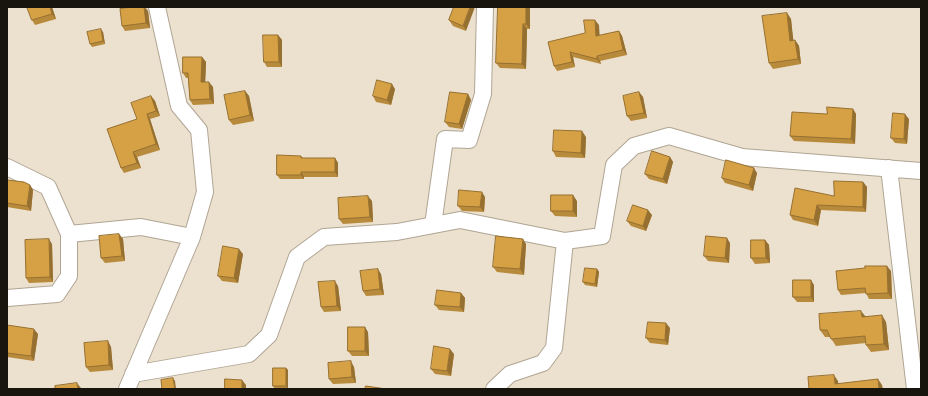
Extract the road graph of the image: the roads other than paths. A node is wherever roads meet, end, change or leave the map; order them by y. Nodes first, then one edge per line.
1 (157, 7) edge
2 (485, 7) edge
3 (7, 167) edge
4 (888, 168) junction
5 (921, 171) edge
6 (433, 225) junction
7 (69, 234) junction
8 (192, 237) junction
9 (565, 240) junction
10 (7, 298) edge
11 (134, 374) junction
12 (127, 389) edge
13 (494, 389) edge
14 (915, 389) edge

1 - 8 street
2 - 6 street
3 - 7 street
4 - 5 street
4 - 9 street
4 - 14 street
6 - 9 street
6 - 11 street
7 - 8 street
7 - 10 street
8 - 11 street
9 - 13 street
11 - 12 street

